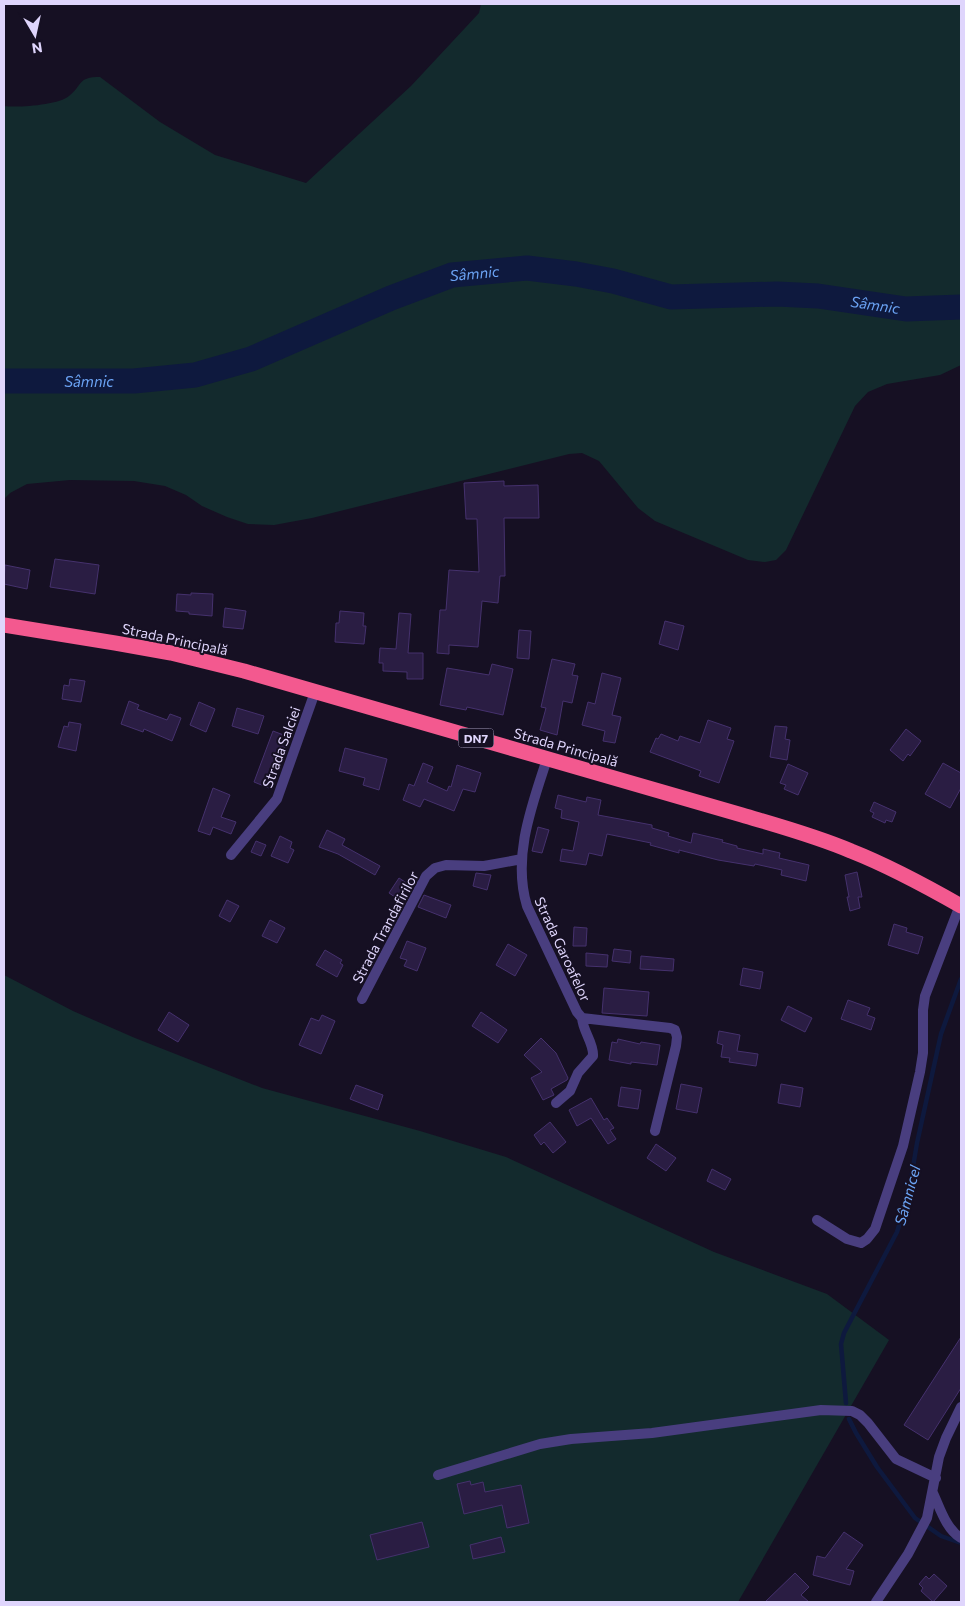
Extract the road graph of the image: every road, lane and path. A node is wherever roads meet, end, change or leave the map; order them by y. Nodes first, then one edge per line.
1 (4, 625) edge
2 (315, 692) junction
3 (547, 759) junction
4 (232, 855) dead end
5 (522, 859) junction
6 (960, 905) edge
7 (362, 999) dead end
8 (582, 1018) junction
9 (556, 1103) dead end
10 (655, 1131) dead end
11 (817, 1220) dead end
12 (961, 1407) edge
13 (438, 1475) dead end
14 (936, 1478) junction
15 (933, 1493) junction
16 (961, 1538) edge
17 (876, 1602) edge

1 - 2 highway, Strada Principală / DN7
2 - 3 highway, Strada Principală / DN7
2 - 4 street, Strada Salciei
3 - 5 street, Strada Garoafelor
3 - 6 highway, Strada Principală / DN7
5 - 7 street, Strada Trandafirilor
5 - 8 street, Strada Garoafelor
6 - 11 street
8 - 9 street, Strada Garoafelor
8 - 10 street, Strada Garoafelor
12 - 14 street
13 - 14 street
14 - 15 street
15 - 16 street
15 - 17 street

